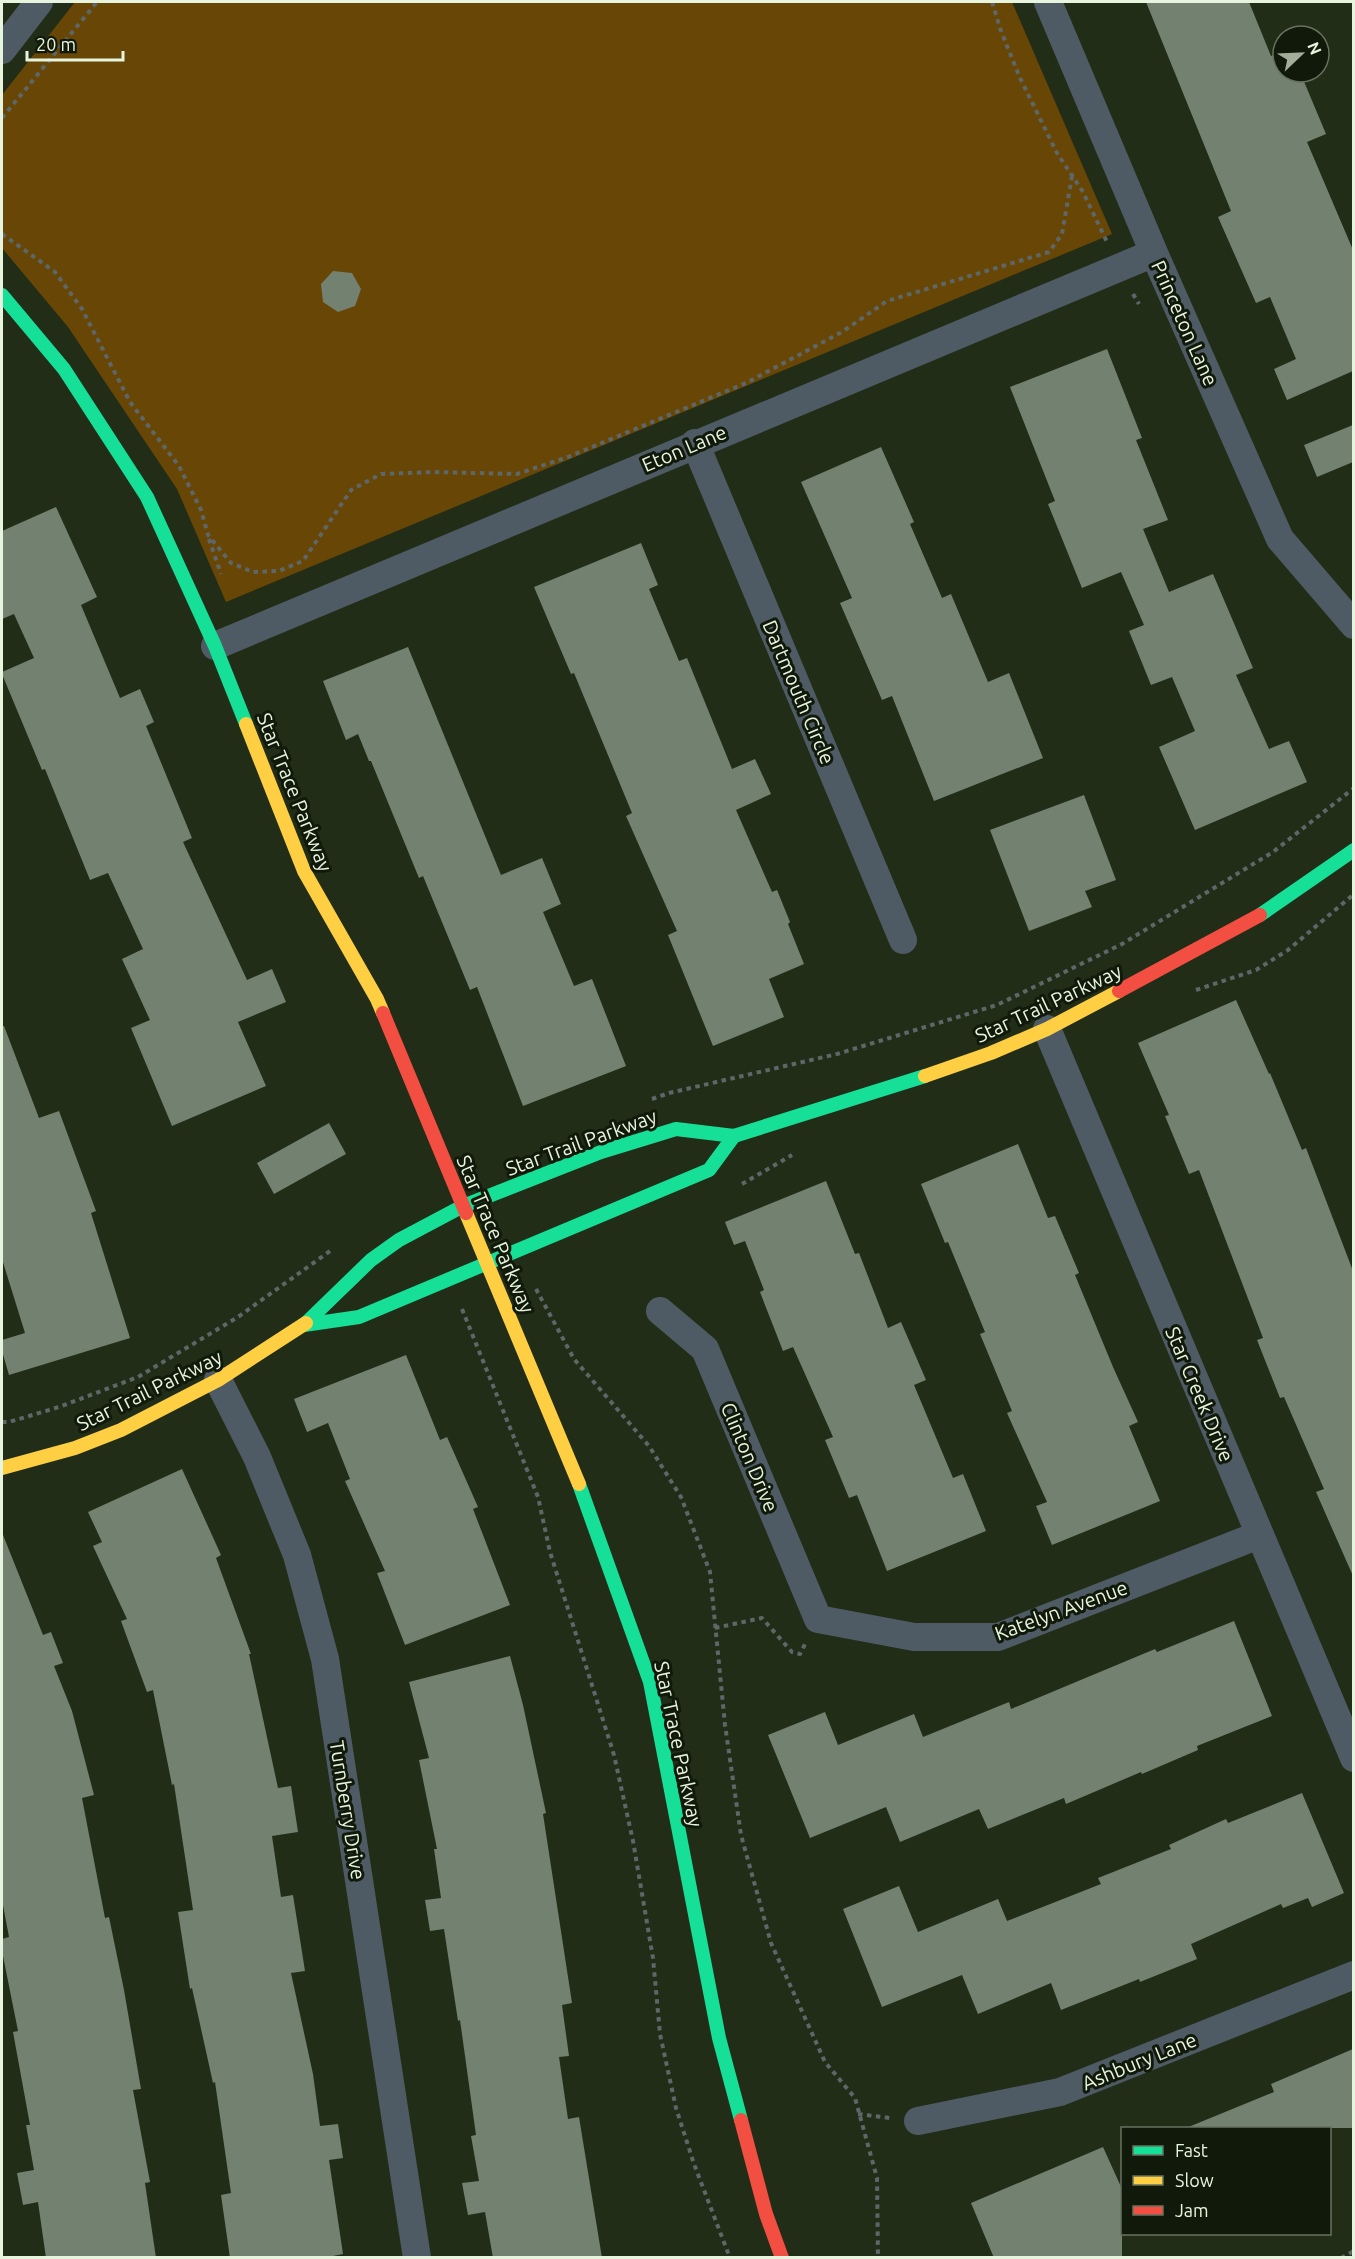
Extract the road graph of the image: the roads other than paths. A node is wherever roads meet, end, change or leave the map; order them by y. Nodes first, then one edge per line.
1 (39, 2) edge
2 (1048, 2) edge
3 (2, 50) edge
4 (1154, 253) junction
5 (2, 296) edge
6 (695, 443) junction
7 (1353, 625) edge
8 (215, 645) junction
9 (1353, 850) edge
10 (903, 940) dead end
11 (1047, 1029) junction
12 (734, 1136) junction
13 (463, 1206) junction
14 (486, 1262) junction
15 (660, 1311) dead end
16 (304, 1325) junction
17 (218, 1380) junction
18 (2, 1468) edge
19 (1259, 1534) junction
20 (818, 1618) joint
21 (1353, 1758) edge
22 (1353, 1975) edge
23 (918, 2121) dead end
24 (417, 2258) edge
25 (782, 2258) edge

1 - 3 street
2 - 4 street, Princeton Lane
4 - 6 street, Eton Lane
4 - 7 street, Princeton Lane
5 - 8 street, Star Trace Parkway
6 - 8 street, Eton Lane
6 - 10 street, Dartmouth Circle
8 - 13 street, Star Trace Parkway
9 - 11 street, Star Trail Parkway
11 - 12 street, Star Trail Parkway
11 - 19 street, Star Creek Drive
12 - 13 street, Star Trail Parkway
12 - 14 street, Star Trail Parkway
13 - 14 street, Star Trace Parkway
13 - 16 street, Star Trail Parkway
14 - 16 street, Star Trail Parkway
14 - 25 street, Star Trace Parkway
15 - 20 street, Clinton Drive
16 - 17 street, Star Trail Parkway
17 - 18 street, Star Trail Parkway
17 - 24 street, Turnberry Drive
19 - 20 street, Katelyn Avenue
19 - 21 street, Star Creek Drive
22 - 23 street, Ashbury Lane

